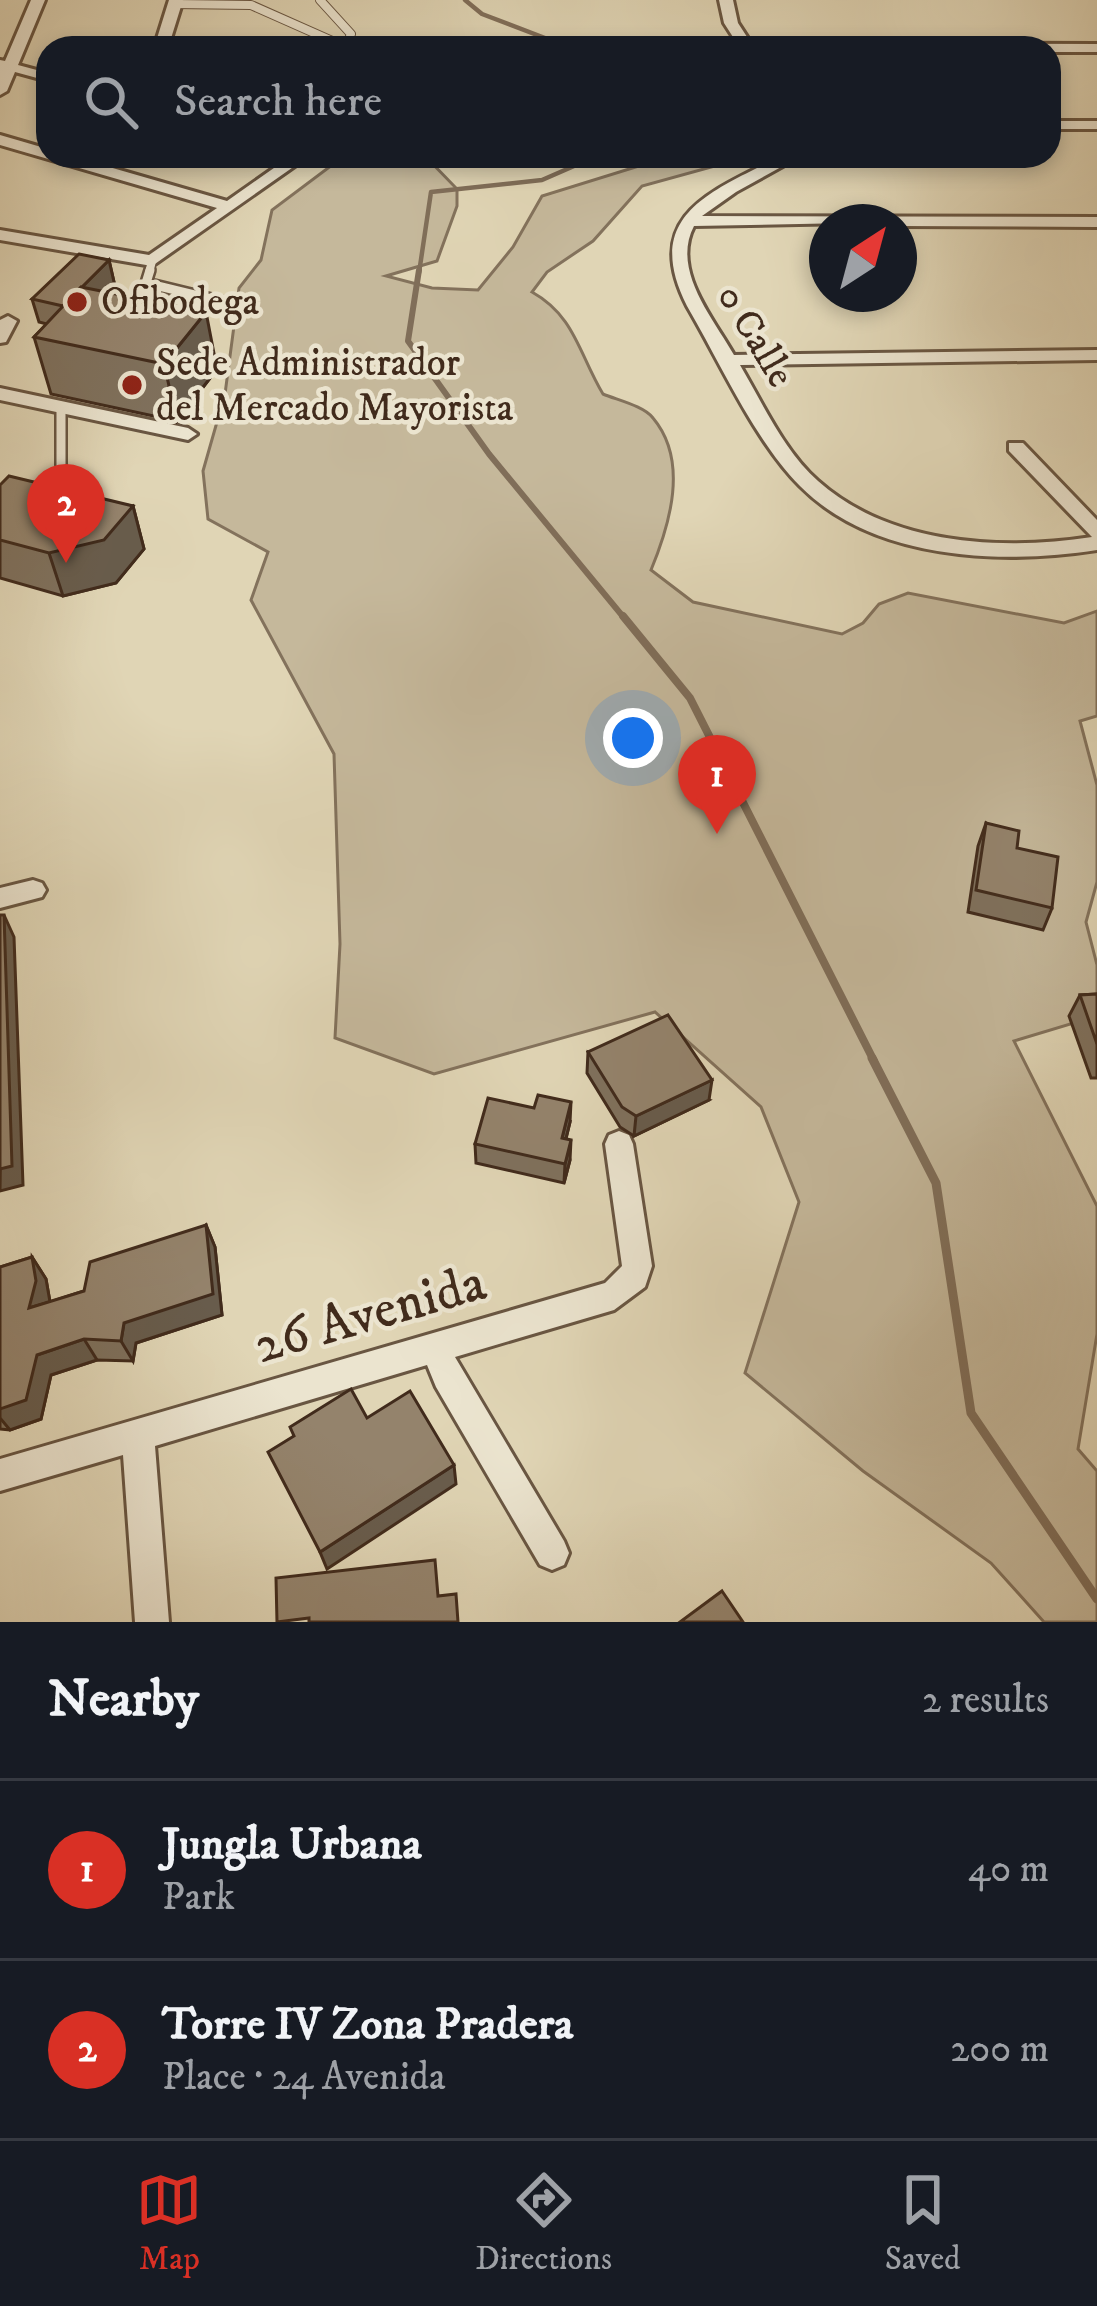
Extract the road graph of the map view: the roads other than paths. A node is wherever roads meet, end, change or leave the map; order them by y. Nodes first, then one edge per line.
1 (38, 0) edge
2 (320, 0) edge
3 (726, 0) edge
4 (175, 2) edge
5 (165, 36) edge
6 (320, 36) edge
7 (350, 36) edge
8 (740, 36) edge
9 (1061, 48) edge
10 (1097, 48) edge
11 (5, 58) edge
12 (36, 61) edge
13 (36, 72) edge
14 (0, 92) edge
15 (1061, 125) edge
16 (1097, 125) edge
17 (0, 140) edge
18 (36, 151) edge
19 (96, 168) edge
20 (285, 168) edge
21 (770, 168) edge
22 (230, 207) junction
23 (689, 221) junction
24 (1097, 223) edge
25 (0, 235) edge
26 (152, 261) junction
27 (224, 302) dead end
28 (1097, 355) edge
29 (729, 361) junction
30 (0, 394) edge
31 (61, 407) junction
32 (188, 434) dead end
33 (1016, 447) dead end
34 (61, 465) dead end
35 (1097, 532) edge
36 (1097, 543) edge
37 (34, 890) dead end
38 (0, 898) edge
39 (619, 1144) dead end
40 (437, 1349) junction
41 (138, 1436) junction
42 (0, 1475) edge
43 (552, 1553) dead end
44 (152, 1622) edge

1 - 11 street
2 - 7 lane
3 - 8 street
4 - 5 street
4 - 6 lane
9 - 10 street
11 - 12 street
11 - 13 street
11 - 14 street
15 - 16 street
17 - 18 street
19 - 22 street
20 - 22 street
21 - 23 street
22 - 26 street
23 - 24 street
23 - 29 street, 0 Calle
25 - 26 street
26 - 27 lane
28 - 29 street
29 - 36 street, 0 Calle
30 - 31 street
31 - 32 street
31 - 34 lane
33 - 35 street
37 - 38 street
39 - 40 street, 26 Avenida
40 - 41 street, 26 Avenida
40 - 43 street
41 - 42 street, 26 Avenida
41 - 44 street

